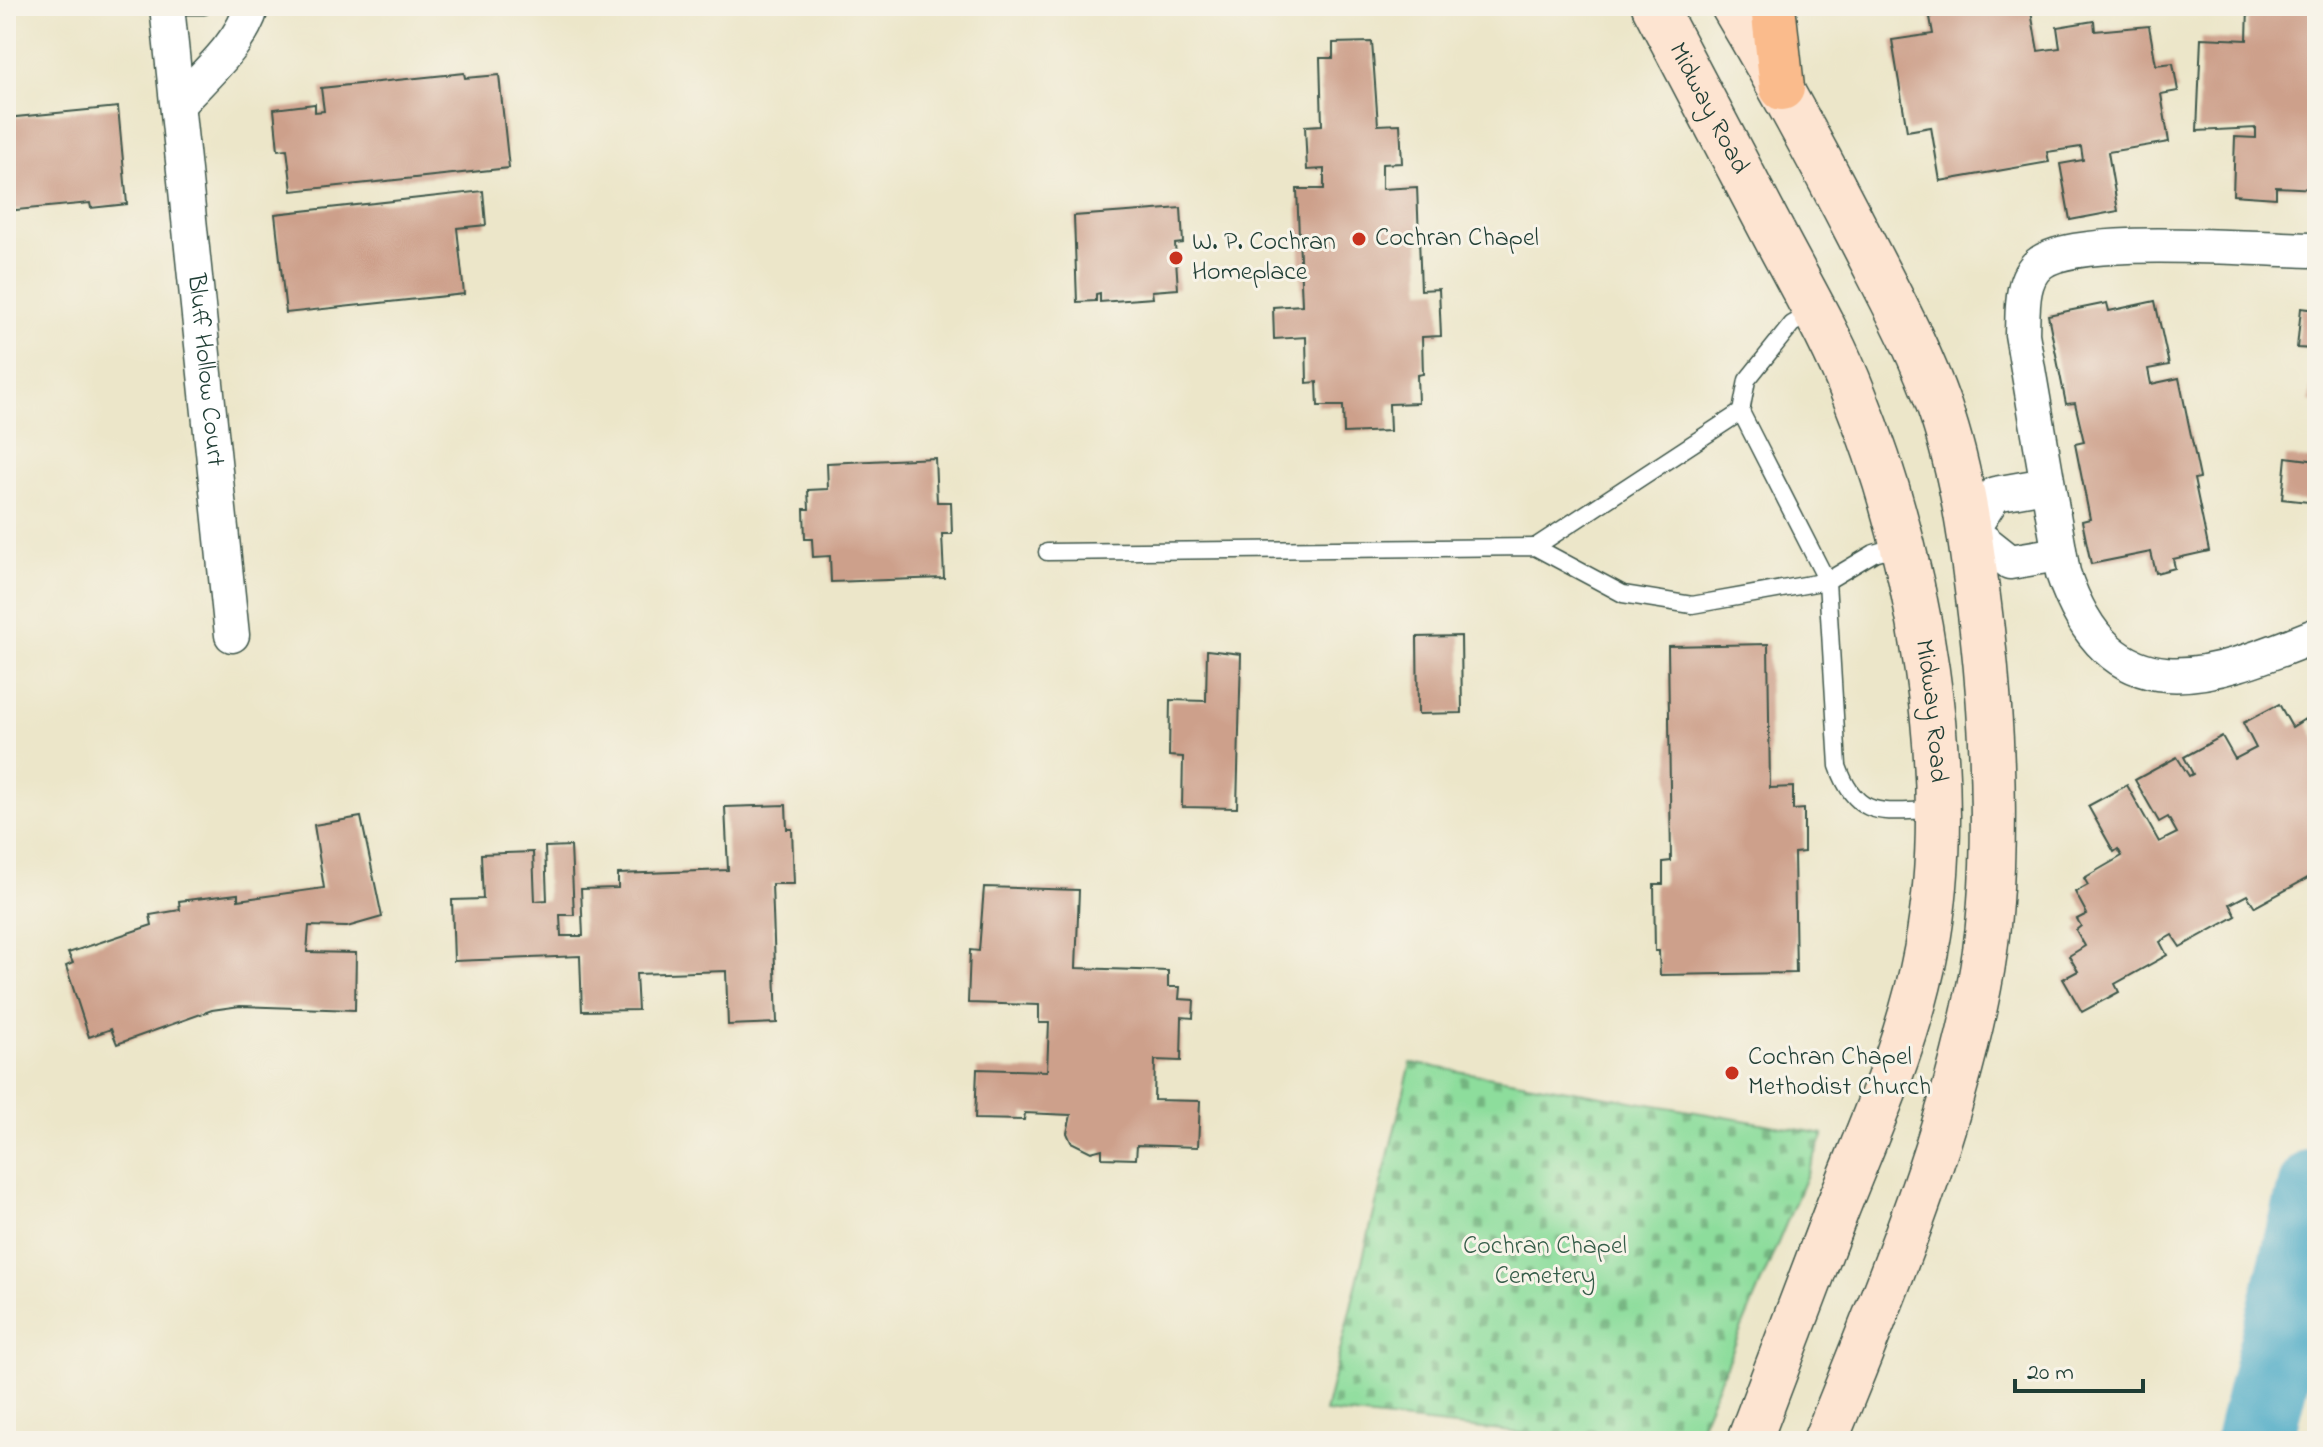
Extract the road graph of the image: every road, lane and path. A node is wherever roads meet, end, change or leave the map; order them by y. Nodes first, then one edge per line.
1 (170, 6) edge
2 (204, 6) edge
3 (252, 6) edge
4 (1654, 6) edge
5 (1733, 6) edge
6 (1773, 6) edge
7 (1782, 88) junction
8 (178, 104) junction
9 (2317, 250) edge
10 (1814, 311) junction
11 (1741, 412) junction
12 (2046, 485) junction
13 (1971, 531) junction
14 (1901, 545) junction
15 (1535, 547) junction
16 (1047, 552) dead end
17 (2059, 554) junction
18 (1827, 581) junction
19 (232, 635) dead end
20 (2317, 635) edge
21 (1936, 810) junction
22 (1749, 1441) edge
23 (1825, 1441) edge

1 - 2 lane
1 - 8 street, Bluff Hollow Court
3 - 8 street
4 - 10 main road, Midway Road
5 - 7 main road
6 - 7 main road
7 - 13 main road
8 - 19 street, Bluff Hollow Court
9 - 12 street
10 - 11 lane
10 - 14 main road, Midway Road
11 - 15 lane
11 - 18 lane
12 - 13 street
12 - 17 street
13 - 14 main road
13 - 17 street
13 - 23 main road
14 - 18 lane
14 - 21 main road, Midway Road
15 - 16 lane
15 - 18 lane
17 - 20 street
18 - 21 lane
21 - 22 main road, Midway Road

